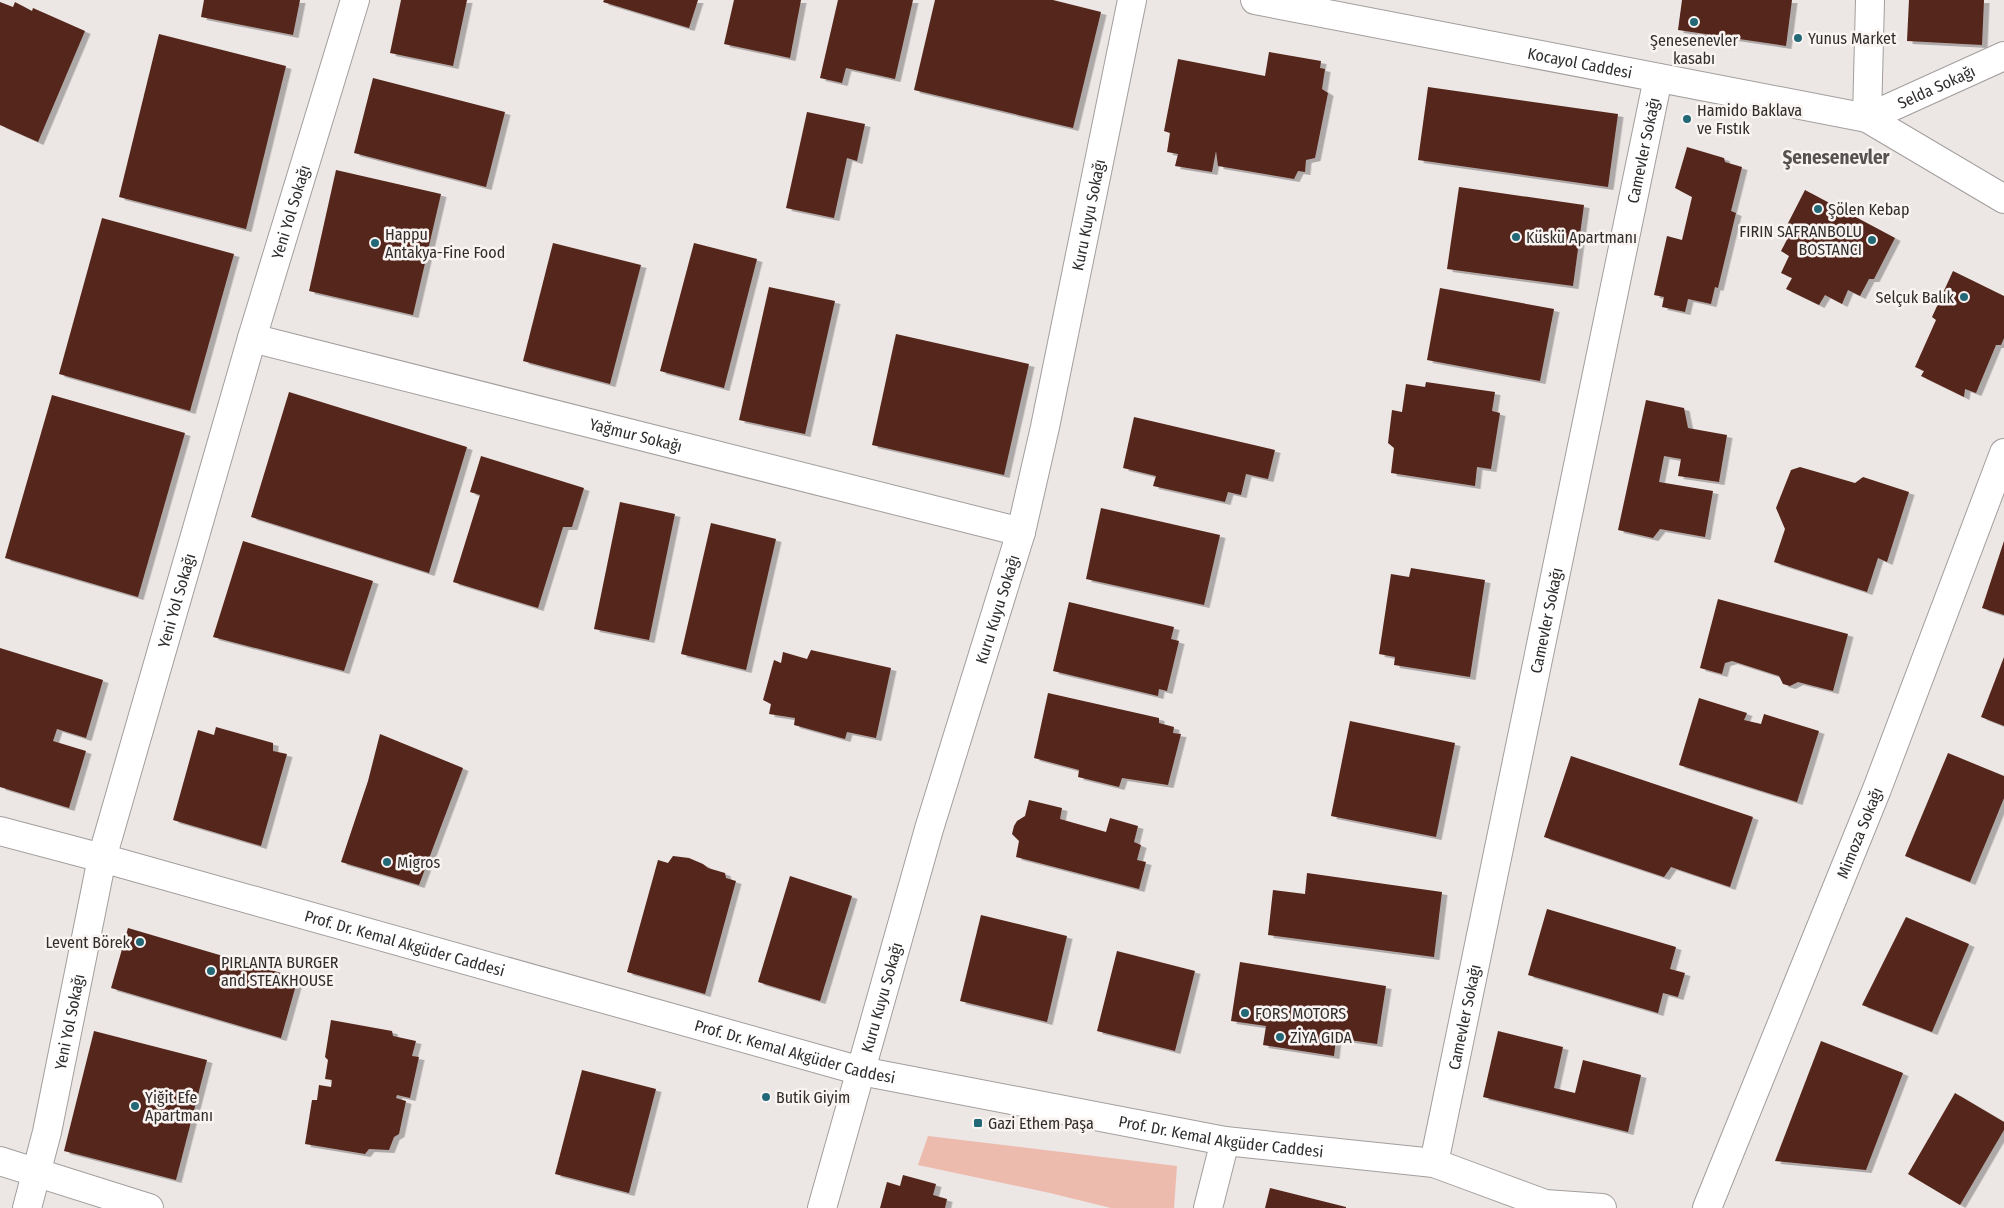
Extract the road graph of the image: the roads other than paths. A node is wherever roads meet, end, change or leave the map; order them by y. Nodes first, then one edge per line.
1 (355, 0) edge
2 (1132, 0) edge
3 (1255, 0) edge
4 (1870, 0) edge
5 (2004, 56) edge
6 (1658, 78) junction
7 (1867, 118) junction
8 (2004, 199) edge
9 (252, 338) junction
10 (2004, 453) edge
11 (1021, 532) junction
12 (0, 831) edge
13 (102, 858) junction
14 (861, 1071) junction
15 (1225, 1141) junction
16 (0, 1161) edge
17 (1434, 1163) junction
18 (37, 1171) junction
19 (27, 1208) edge
20 (149, 1208) edge
21 (822, 1208) edge
22 (1208, 1208) edge
23 (1602, 1208) edge
24 (1707, 1208) edge

1 - 9 street, Yeni Yol Sokağı
2 - 11 street, Kuru Kuyu Sokağı
3 - 6 street, Kocayol Caddesi
4 - 7 street
5 - 7 street, Selda Sokağı
6 - 7 street, Kocayol Caddesi
6 - 17 street, Camevler Sokağı
7 - 8 street, Kocayol Caddesi
9 - 11 street, Yağmur Sokağı
9 - 13 street, Yeni Yol Sokağı
10 - 24 street, Mimoza Sokağı
11 - 14 street, Kuru Kuyu Sokağı
12 - 13 street, Prof. Dr. Kemal Akgüder Caddesi
13 - 14 street, Prof. Dr. Kemal Akgüder Caddesi
13 - 18 street, Yeni Yol Sokağı
14 - 15 street, Prof. Dr. Kemal Akgüder Caddesi
14 - 21 street, Kuru Kuyu Sokağı
15 - 17 street, Prof. Dr. Kemal Akgüder Caddesi
15 - 22 street
16 - 18 street
17 - 23 street, Prof. Dr. Kemal Akgüder Caddesi
18 - 19 street, Yeni Yol Sokağı
18 - 20 street

